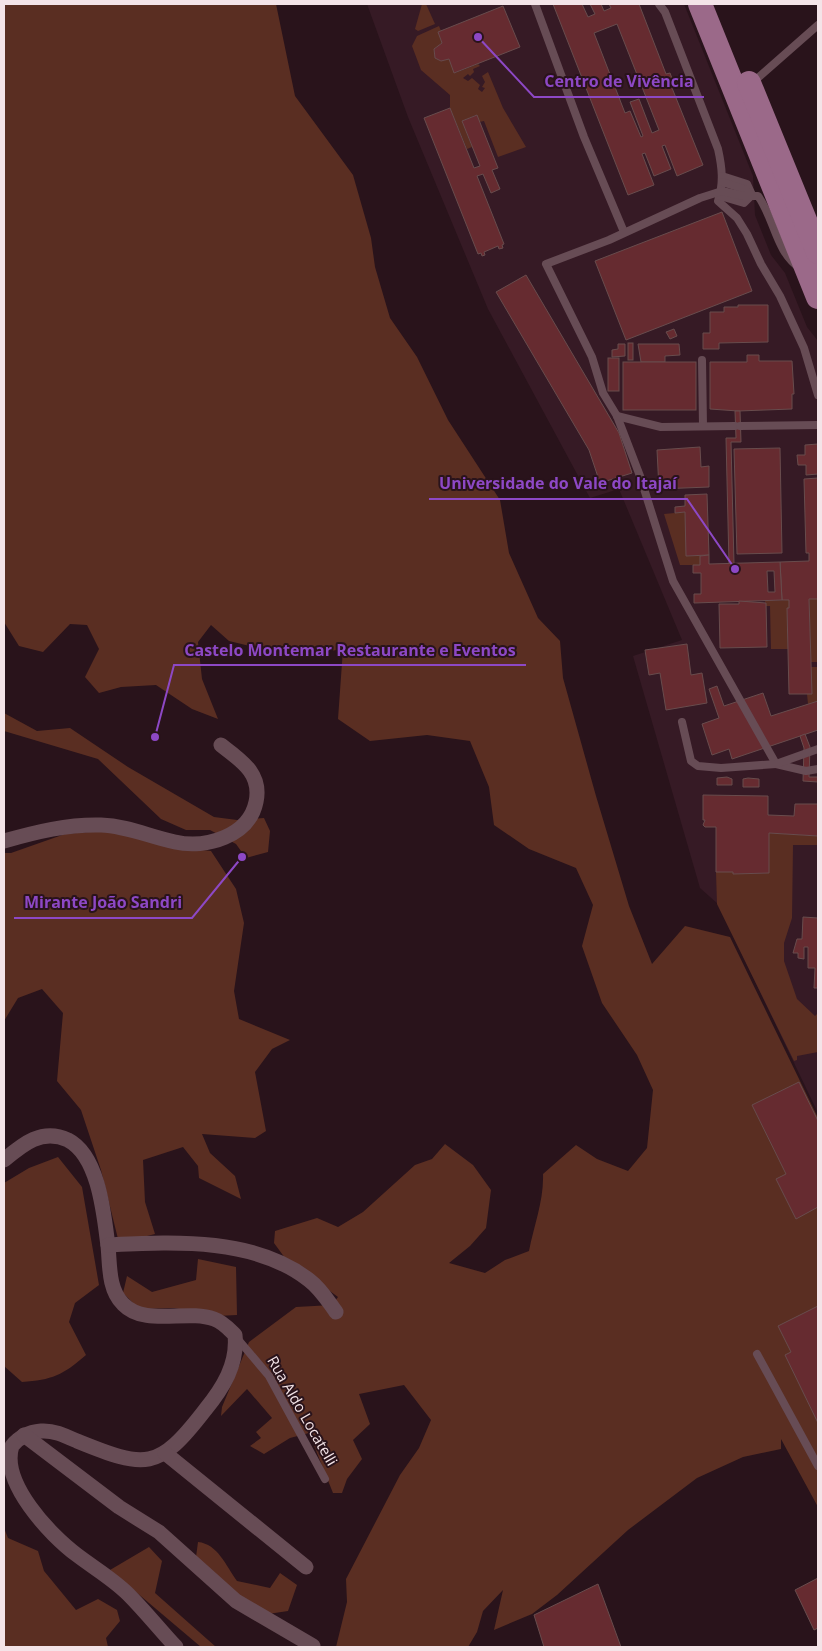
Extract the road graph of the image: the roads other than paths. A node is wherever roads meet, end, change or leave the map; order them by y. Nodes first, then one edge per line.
1 (535, 4) edge
2 (659, 4) edge
3 (700, 4) edge
4 (718, 4) edge
5 (818, 25) edge
6 (750, 84) junction
7 (721, 186) junction
8 (752, 195) junction
9 (624, 232) junction
10 (818, 252) edge
11 (809, 274) junction
12 (818, 298) edge
13 (702, 360) dead end
14 (818, 395) edge
15 (617, 416) junction
16 (818, 425) edge
17 (703, 426) junction
18 (682, 722) dead end
19 (222, 745) dead end
20 (818, 749) edge
21 (776, 764) junction
22 (818, 768) edge
23 (4, 841) edge
24 (4, 1160) edge
25 (108, 1245) junction
26 (336, 1312) dead end
27 (235, 1335) junction
28 (757, 1354) dead end
29 (24, 1435) junction
30 (165, 1453) junction
31 (818, 1466) edge
32 (325, 1478) dead end
33 (306, 1567) dead end
34 (313, 1646) edge
35 (176, 1647) edge

1 - 9 lane
2 - 7 lane
3 - 11 main road
4 - 6 main road
5 - 6 lane
6 - 10 main road
7 - 8 lane
7 - 8 lane
7 - 9 lane
7 - 14 lane
8 - 11 lane
9 - 15 lane
11 - 12 main road
13 - 17 lane
15 - 17 lane
15 - 21 lane
16 - 17 lane
18 - 21 lane
19 - 23 street
20 - 21 lane
21 - 22 lane
24 - 25 street
25 - 26 street
25 - 27 street
27 - 30 street
27 - 32 lane, Rua Aldo Locatelli
28 - 31 lane
29 - 30 street
29 - 34 street
29 - 35 street
30 - 33 street

